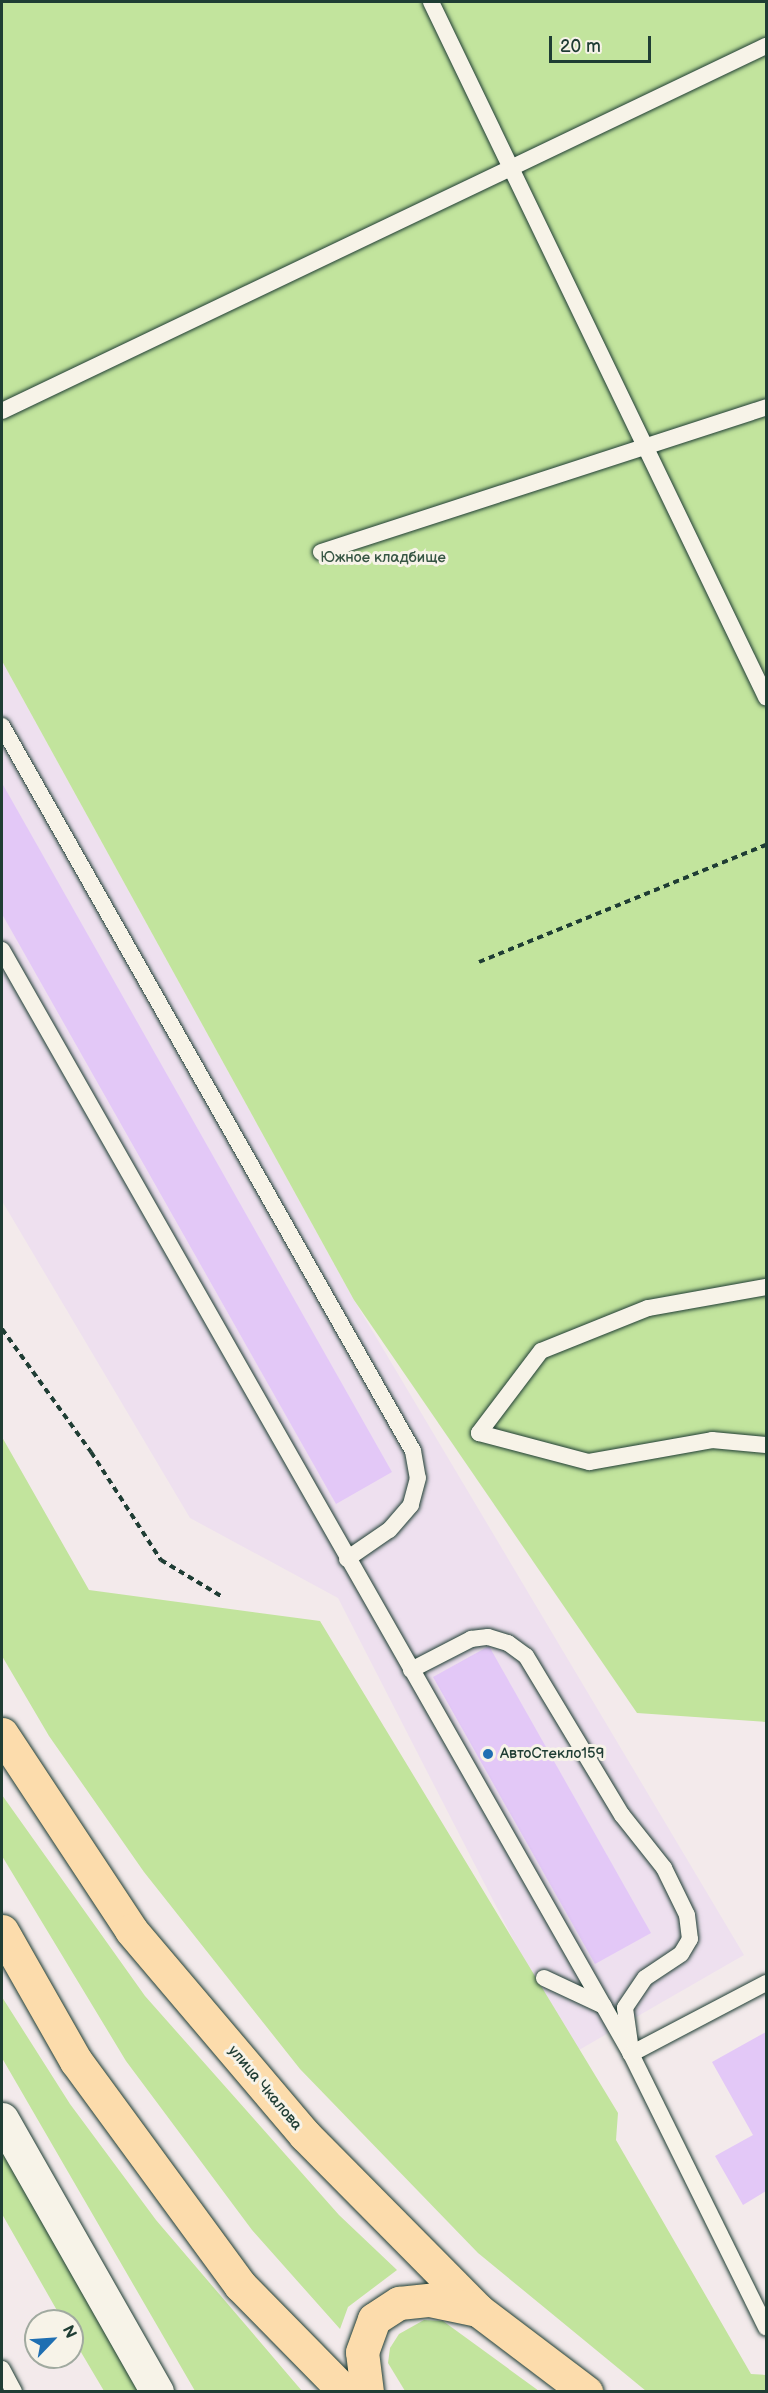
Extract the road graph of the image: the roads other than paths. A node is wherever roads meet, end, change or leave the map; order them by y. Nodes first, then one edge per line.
1 (431, 2) edge
2 (766, 46) edge
3 (511, 168) junction
4 (766, 407) edge
5 (2, 411) edge
6 (645, 446) junction
7 (321, 552) dead end
8 (766, 697) edge
9 (2, 726) edge
10 (2, 950) edge
11 (766, 1287) edge
12 (766, 1445) edge
13 (347, 1559) junction
14 (411, 1670) junction
15 (2, 1734) edge
16 (2, 1931) edge
17 (544, 1978) dead end
18 (766, 1983) edge
19 (604, 2006) junction
20 (631, 2054) junction
21 (2, 2119) edge
22 (478, 2310) junction
23 (766, 2327) edge
24 (2, 2369) edge
25 (14, 2391) edge
26 (156, 2391) edge
27 (345, 2391) edge
28 (367, 2391) edge
29 (586, 2391) edge

1 - 3 lane
2 - 3 lane
3 - 5 lane
3 - 6 lane
4 - 6 lane
6 - 7 lane
6 - 8 lane
9 - 13 lane
10 - 13 lane
11 - 12 lane
13 - 14 lane
14 - 19 lane
14 - 20 lane
15 - 22 main road, улица Чкалова
16 - 27 main road
17 - 19 lane
18 - 20 lane
19 - 20 lane
20 - 23 lane
21 - 26 street
22 - 28 main road
22 - 29 main road, улица Чкалова
24 - 25 lane

